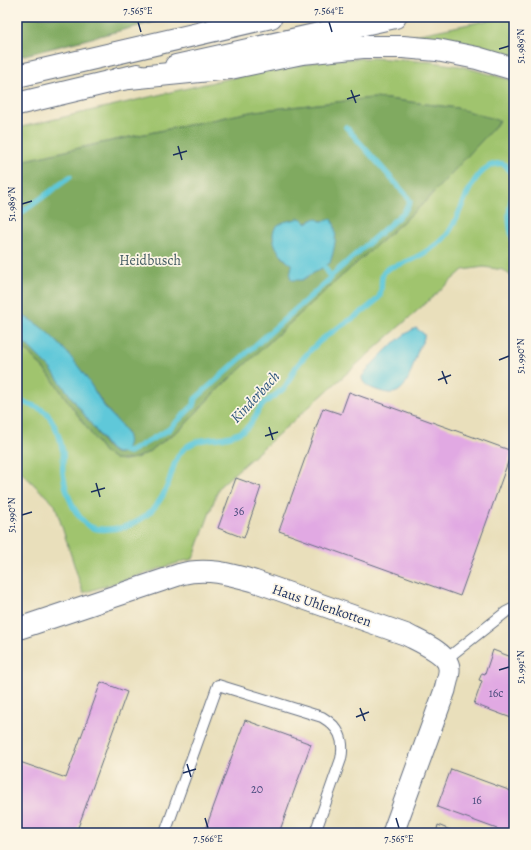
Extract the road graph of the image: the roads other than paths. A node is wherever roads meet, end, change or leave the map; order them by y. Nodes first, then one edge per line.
1 (271, 17) edge
2 (395, 17) edge
3 (514, 69) edge
4 (17, 76) edge
5 (119, 79) junction
6 (17, 104) edge
7 (514, 608) edge
8 (17, 629) edge
9 (445, 660) junction
10 (165, 833) edge
11 (315, 833) edge
12 (393, 833) edge

1 - 4 highway
2 - 5 highway
3 - 5 highway
5 - 6 highway
7 - 9 lane
8 - 9 street, Haus Uhlenkotten
9 - 12 street
10 - 11 lane

